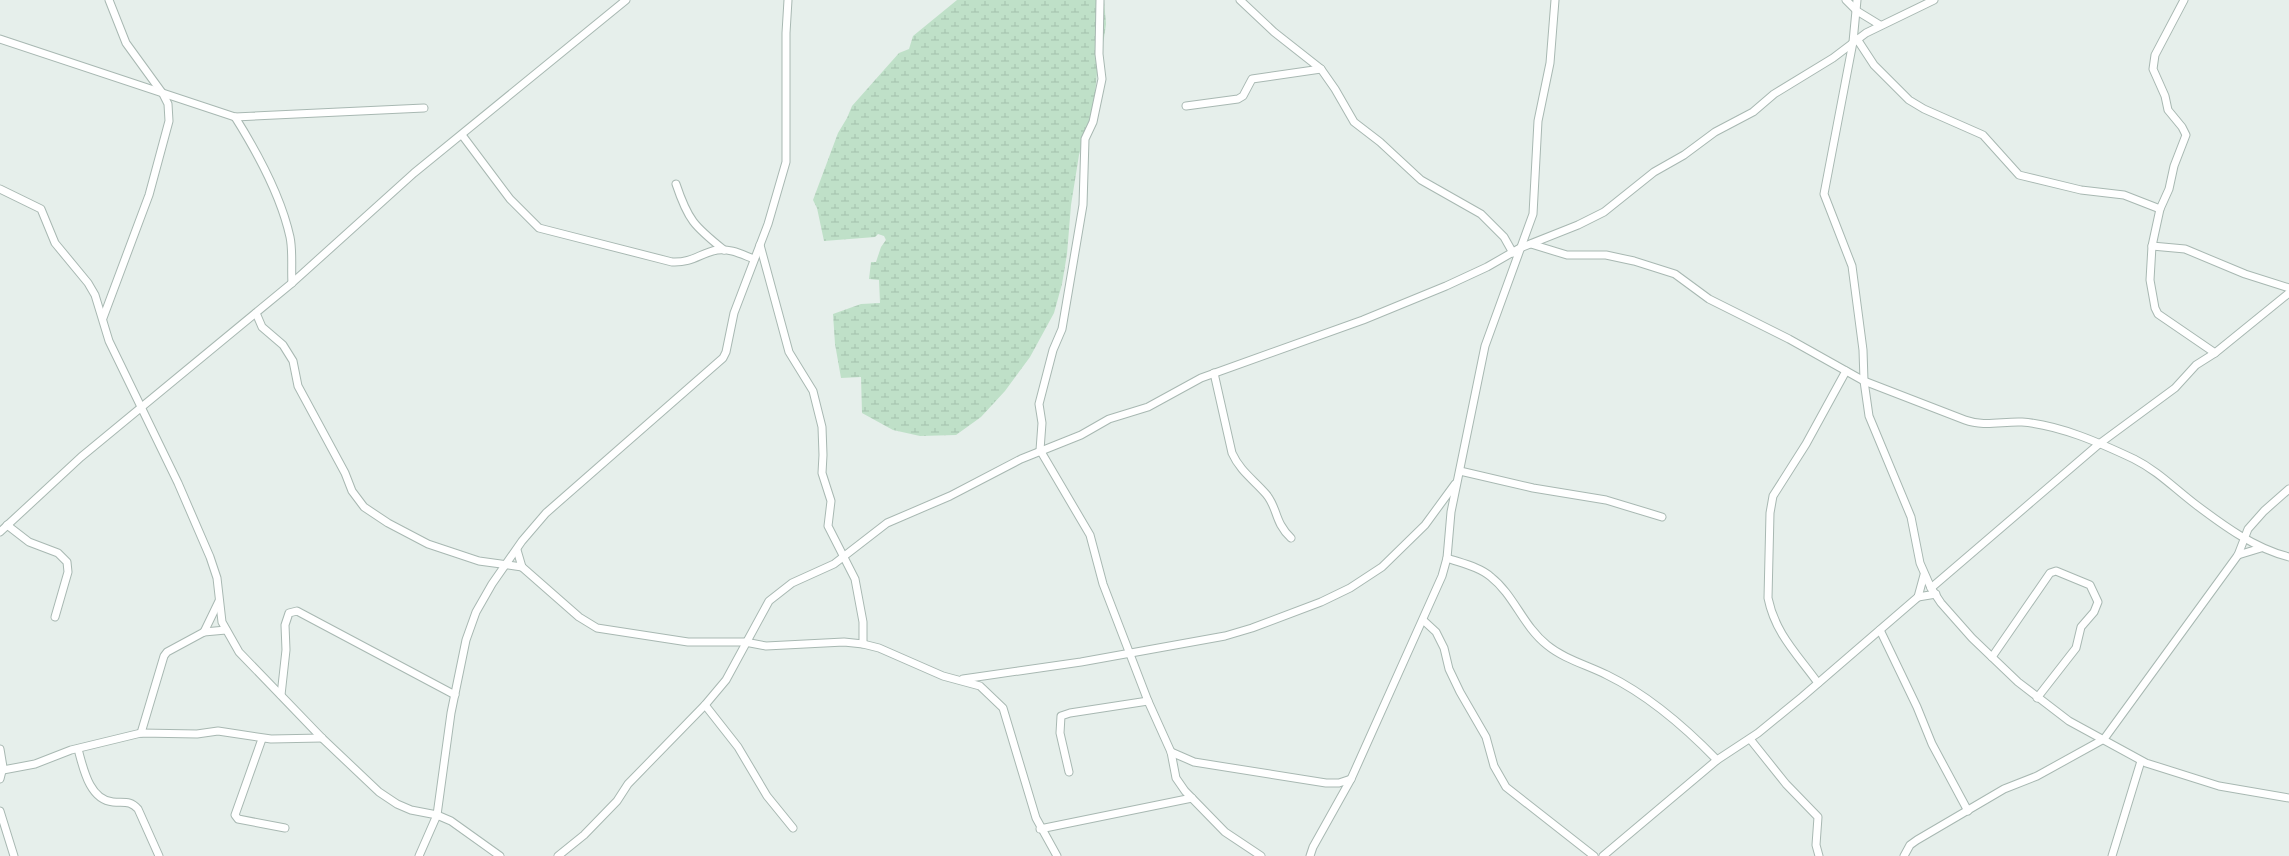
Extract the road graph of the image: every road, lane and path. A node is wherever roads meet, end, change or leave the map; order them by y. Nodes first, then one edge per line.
1 (626, 0) edge
2 (788, 0) edge
3 (1100, 0) edge
4 (1240, 0) edge
5 (1555, 0) edge
6 (1846, 0) edge
7 (1857, 0) edge
8 (1931, 0) edge
9 (2184, 0) edge
10 (111, 2) edge
11 (1857, 11) junction
12 (1880, 26) junction
13 (0, 39) edge
14 (1855, 40) junction
15 (1321, 69) junction
16 (163, 94) junction
17 (1186, 106) dead end
18 (424, 108) dead end
19 (235, 117) junction
20 (462, 135) junction
21 (676, 184) dead end
22 (0, 189) edge
23 (2160, 209) junction
24 (1531, 244) junction
25 (760, 245) junction
26 (2152, 246) junction
27 (1520, 248) junction
28 (724, 250) junction
29 (1513, 253) junction
30 (754, 259) junction
31 (292, 283) junction
32 (2289, 288) edge
33 (2289, 293) edge
34 (256, 313) junction
35 (103, 318) junction
36 (2215, 354) junction
37 (1846, 371) junction
38 (1214, 373) junction
39 (1864, 381) junction
40 (140, 408) junction
41 (2099, 444) junction
42 (1040, 450) junction
43 (1459, 475) junction
44 (2289, 490) edge
45 (1662, 517) dead end
46 (7, 525) junction
47 (2248, 528) junction
48 (0, 532) edge
49 (2234, 532) junction
50 (1291, 538) dead end
51 (2244, 539) junction
52 (2261, 548) junction
53 (517, 550) junction
54 (2238, 555) junction
55 (845, 556) junction
56 (1447, 558) junction
57 (2289, 558) edge
58 (505, 566) junction
59 (522, 567) junction
60 (1924, 575) junction
61 (1934, 591) junction
62 (1918, 597) junction
63 (219, 601) junction
64 (55, 617) dead end
65 (1423, 620) junction
66 (226, 630) junction
67 (1880, 630) junction
68 (204, 632) junction
69 (746, 642) junction
70 (863, 644) junction
71 (1130, 652) junction
72 (1992, 657) junction
73 (959, 680) junction
74 (1818, 683) junction
75 (280, 695) junction
76 (455, 695) junction
77 (2036, 698) junction
78 (1148, 701) junction
79 (705, 706) junction
80 (141, 734) junction
81 (322, 738) junction
82 (262, 739) junction
83 (1750, 739) junction
84 (2104, 739) junction
85 (78, 748) junction
86 (0, 749) edge
87 (1171, 752) junction
88 (1717, 760) junction
89 (2141, 760) junction
90 (3, 770) junction
91 (1069, 772) dead end
92 (0, 779) edge
93 (1351, 779) junction
94 (1192, 798) junction
95 (2289, 798) edge
96 (0, 811) edge
97 (1968, 811) junction
98 (437, 815) junction
99 (285, 828) dead end
100 (793, 828) dead end
101 (1040, 829) junction
102 (14, 856) edge
103 (159, 856) edge
104 (419, 856) edge
105 (500, 856) edge
106 (558, 856) edge
107 (1057, 856) edge
108 (1261, 856) edge
109 (1310, 856) edge
110 (1594, 856) edge
111 (1603, 856) edge
112 (1819, 856) edge
113 (1904, 856) edge
114 (2112, 856) edge

1 - 20 street
2 - 25 street
3 - 42 street
4 - 15 street
5 - 27 street
6 - 11 street
7 - 11 street
8 - 12 street
9 - 23 street
10 - 16 street
11 - 12 street
11 - 14 street
12 - 14 street
13 - 16 street
14 - 23 street
14 - 24 street
14 - 39 street
15 - 17 street
15 - 29 street
16 - 19 street
16 - 35 street
18 - 19 street
19 - 31 street
20 - 28 street
20 - 31 street
21 - 28 street
22 - 35 street
23 - 26 street
24 - 27 street
24 - 37 street
25 - 30 street
25 - 55 street
26 - 32 street
26 - 36 street
27 - 29 street
27 - 43 street
28 - 30 street
29 - 38 street
30 - 53 street
31 - 34 street
33 - 36 street
34 - 40 street
34 - 58 street
35 - 40 street
36 - 41 street
37 - 39 street
37 - 74 street
38 - 42 street
38 - 50 street
39 - 41 street
39 - 60 street
40 - 46 street
40 - 63 street
41 - 49 street
41 - 61 street
42 - 55 street
42 - 71 street
43 - 45 street
43 - 56 street
43 - 71 street
44 - 47 street
46 - 48 street
46 - 64 street
47 - 49 street
47 - 51 street
49 - 51 street
51 - 52 street
51 - 54 street
52 - 54 street
52 - 57 street
53 - 58 street
53 - 59 street
54 - 84 street
55 - 69 street
55 - 70 street
56 - 65 street
56 - 88 street
58 - 59 street
58 - 76 street
59 - 69 street
60 - 61 street
60 - 62 street
61 - 62 street
61 - 72 street
62 - 67 street
63 - 66 street
63 - 68 street
65 - 93 street
65 - 110 street
66 - 68 street
66 - 75 street
67 - 74 street
67 - 97 street
68 - 80 street
69 - 70 street
69 - 79 street
70 - 73 street
71 - 73 street
71 - 78 street
72 - 77 street
72 - 77 street
73 - 101 street
74 - 83 street
75 - 76 street
75 - 81 street
76 - 98 street
77 - 84 street
78 - 87 street
78 - 91 street
79 - 100 street
79 - 106 street
80 - 82 street
80 - 85 street
81 - 82 street
81 - 98 street
82 - 99 street
83 - 88 street
83 - 112 street
84 - 89 street
84 - 97 street
85 - 90 street
85 - 103 street
86 - 90 street
87 - 93 street
87 - 94 street
88 - 111 street
89 - 95 street
89 - 114 street
90 - 92 street
93 - 109 street
94 - 101 street
94 - 108 street
96 - 102 street
97 - 113 street
98 - 104 street
98 - 105 street
101 - 107 street

